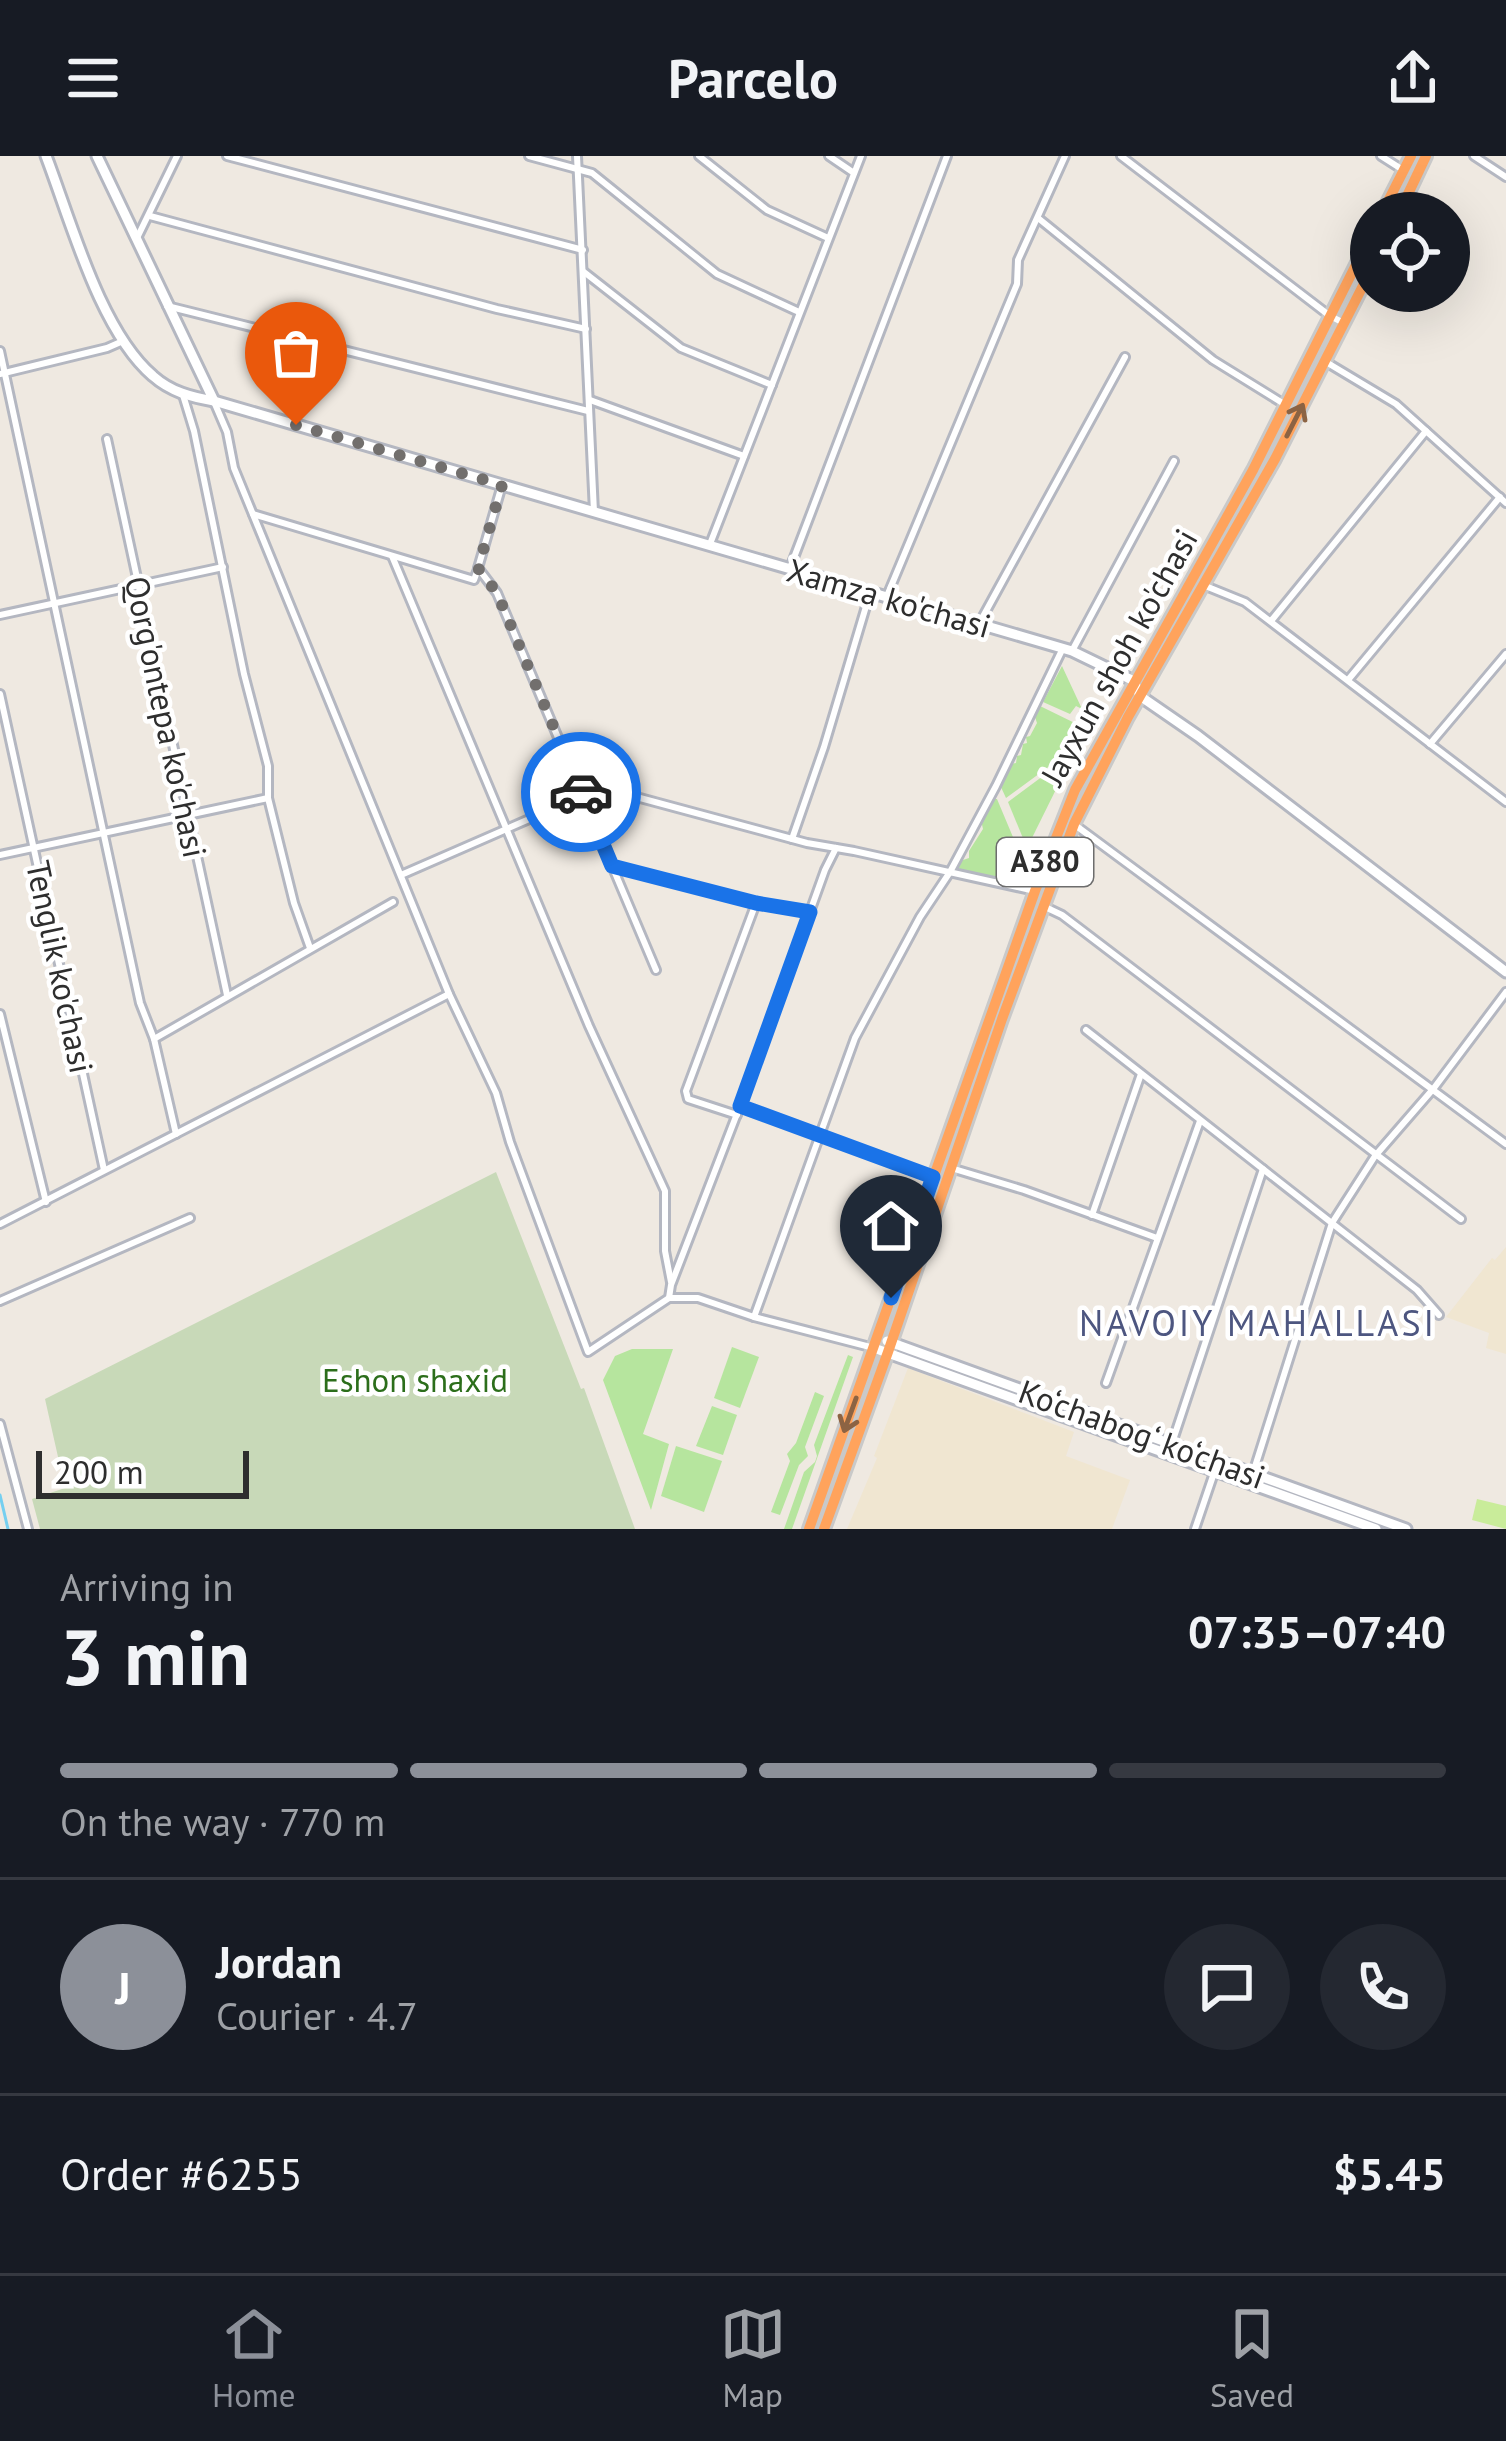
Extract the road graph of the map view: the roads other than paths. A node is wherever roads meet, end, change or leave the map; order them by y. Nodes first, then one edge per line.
1 (46, 156) edge
2 (97, 156) edge
3 (177, 156) edge
4 (227, 156) edge
5 (530, 156) edge
6 (577, 156) edge
7 (699, 156) edge
8 (830, 156) edge
9 (861, 156) edge
10 (947, 156) edge
11 (1065, 156) edge
12 (1121, 156) edge
13 (1381, 156) edge
14 (1411, 156) edge
15 (1426, 156) edge
16 (1474, 156) edge
17 (578, 170) junction
18 (1403, 170) junction
19 (854, 173) junction
20 (1506, 177) edge
21 (1392, 192) edge
22 (1409, 192) edge
23 (150, 216) junction
24 (1038, 218) junction
25 (137, 238) junction
26 (828, 238) junction
27 (583, 250) junction
28 (584, 272) junction
29 (1350, 276) edge
30 (167, 306) junction
31 (1350, 311) edge
32 (800, 312) junction
33 (1330, 316) junction
34 (1344, 323) junction
35 (586, 329) junction
36 (123, 340) junction
37 (0, 351) edge
38 (1125, 357) dead end
39 (1325, 362) junction
40 (2, 374) edge
41 (772, 385) junction
42 (183, 395) junction
43 (588, 399) junction
44 (214, 401) junction
45 (1286, 405) junction
46 (588, 411) junction
47 (1426, 431) junction
48 (106, 439) dead end
49 (744, 456) junction
50 (1174, 461) dead end
51 (502, 485) junction
52 (1503, 500) edge
53 (594, 512) junction
54 (253, 514) junction
55 (710, 546) junction
56 (392, 556) junction
57 (223, 567) junction
58 (478, 568) junction
59 (790, 569) junction
60 (1203, 585) junction
61 (137, 586) junction
62 (870, 593) junction
63 (886, 598) junction
64 (54, 603) junction
65 (0, 615) edge
66 (1271, 621) junction
67 (979, 624) junction
68 (1068, 650) junction
69 (1506, 654) edge
70 (1348, 680) junction
71 (1134, 681) junction
72 (0, 694) edge
73 (1140, 696) junction
74 (1430, 744) junction
75 (576, 781) junction
76 (582, 796) junction
77 (268, 798) junction
78 (1506, 802) edge
79 (188, 815) junction
80 (1074, 824) junction
81 (505, 830) junction
82 (103, 833) junction
83 (792, 839) junction
84 (34, 848) junction
85 (836, 848) junction
86 (0, 855) edge
87 (612, 866) junction
88 (950, 872) junction
89 (401, 875) junction
90 (1035, 891) junction
91 (393, 902) dead end
92 (756, 903) junction
93 (1043, 906) junction
94 (810, 912) junction
95 (310, 949) junction
96 (656, 970) dead end
97 (1506, 972) edge
98 (1506, 992) edge
99 (449, 994) junction
100 (226, 995) junction
101 (0, 1015) edge
102 (1086, 1030) dead end
103 (154, 1039) junction
104 (1141, 1074) junction
105 (1434, 1088) junction
106 (740, 1106) junction
107 (736, 1115) junction
108 (1200, 1120) junction
109 (176, 1134) junction
110 (820, 1135) junction
111 (1506, 1144) edge
112 (1375, 1156) junction
113 (951, 1168) junction
114 (1263, 1169) junction
115 (104, 1170) junction
116 (933, 1177) junction
117 (46, 1202) junction
118 (1092, 1215) junction
119 (190, 1218) dead end
120 (1461, 1220) dead end
121 (1332, 1223) junction
122 (0, 1224) edge
123 (1157, 1238) junction
124 (671, 1285) junction
125 (669, 1298) junction
126 (0, 1300) edge
127 (1438, 1315) dead end
128 (754, 1317) junction
129 (876, 1343) junction
130 (890, 1347) junction
131 (1106, 1383) dead end
132 (1076, 1416) junction
133 (0, 1424) edge
134 (1172, 1443) junction
135 (1218, 1468) junction
136 (837, 1471) junction
137 (1253, 1473) junction
138 (28, 1529) edge
139 (809, 1529) edge
140 (824, 1529) edge
141 (1195, 1529) edge
142 (1376, 1529) edge
143 (1406, 1529) edge

1 - 36 street
2 - 25 street
3 - 23 street
4 - 27 street
5 - 17 street
6 - 17 street
7 - 26 street
8 - 19 street
9 - 19 street
10 - 59 street
11 - 24 street
12 - 33 street
13 - 18 street
14 - 18 highway
15 - 22 highway
16 - 20 street
17 - 27 street
17 - 32 street
18 - 21 highway
19 - 26 street
23 - 25 street
23 - 35 street
24 - 45 street
24 - 63 street
25 - 30 street
26 - 32 street
27 - 28 street
28 - 35 street
28 - 41 street
29 - 33 highway, Jayxun shoh ko'chasi / A380
30 - 44 street
30 - 46 street
31 - 34 highway, Jayxun shoh ko'chasi / A380
32 - 41 street
33 - 34 street
33 - 45 highway, Jayxun shoh ko'chasi / A380
34 - 39 highway, Jayxun shoh ko'chasi / A380
35 - 43 street
36 - 40 street
36 - 42 street
37 - 40 street
38 - 67 street
39 - 47 street
60 -> 39 highway, Jayxun shoh ko'chasi / A380
40 - 64 street
41 - 49 street
42 - 44 street, Xamza ko'chasi
42 - 57 street
43 - 46 street
43 - 49 street
44 - 51 street, Xamza ko'chasi
44 - 54 street
45 - 71 highway, Jayxun shoh ko'chasi / A380
46 - 53 street
47 - 52 street
47 - 66 street
48 - 61 street, Qorg'ontepa ko'chasi
49 - 55 street
50 - 68 street
51 - 53 street, Xamza ko'chasi
51 - 58 street
52 - 70 street
53 - 55 street, Xamza ko'chasi
54 - 56 street
54 - 89 street
55 - 59 street, Xamza ko'chasi
56 - 58 street
56 - 81 street
57 - 61 street
57 - 77 street
58 - 75 street
59 - 62 street, Xamza ko'chasi
60 - 66 street
60 - 73 highway, Jayxun shoh ko'chasi / A380
61 - 64 street
61 - 79 street, Qorg'ontepa ko'chasi
62 - 63 street, Xamza ko'chasi
62 - 83 street
63 - 67 street, Xamza ko'chasi
64 - 65 street
64 - 82 street
66 - 70 street
67 - 68 street, Xamza ko'chasi
68 - 71 street, Xamza ko'chasi
68 - 88 street
69 - 74 street
70 - 74 street
71 - 73 street
71 - 90 highway, Jayxun shoh ko'chasi / A380
72 - 84 street, Tenglik ko'chasi
73 - 80 highway, Jayxun shoh ko'chasi / A380
73 - 97 street
74 - 78 street
75 - 76 street
75 - 83 street
76 - 81 street
76 - 87 street
77 - 79 street
77 - 95 street
79 - 82 street
79 - 100 street, Qorg'ontepa ko'chasi
80 - 93 highway, Jayxun shoh ko'chasi / A380
80 - 105 street
81 - 89 street
81 - 124 street
82 - 84 street
82 - 103 street
83 - 85 street
84 - 86 street
84 - 115 street, Tenglik ko'chasi
85 - 88 street
85 - 94 street
87 - 92 street
87 - 96 street
88 - 90 street
88 - 110 street
89 - 99 street
90 - 116 highway, Jayxun shoh ko'chasi / A380
91 - 95 street
92 - 94 street
92 - 107 street
93 - 112 street
93 - 113 highway, Jayxun shoh ko'chasi / A380
94 - 106 street
95 - 100 street
98 - 105 street
99 - 109 street
99 - 125 street
100 - 103 street
101 - 117 street
102 - 104 street
103 - 109 street
104 - 108 street
104 - 118 street
105 - 111 street
105 - 112 street
106 - 107 street
106 - 110 street
107 - 124 street
108 - 114 street
108 - 123 street
109 - 115 street
110 - 116 street
110 - 128 street
112 - 120 street
112 - 121 street
113 - 118 street
113 - 130 highway, Jayxun shoh ko'chasi / A380
114 - 121 street
114 - 134 street
115 - 117 street
116 - 129 highway, Jayxun shoh ko'chasi / A380
117 - 122 street
118 - 123 street
119 - 126 street
121 - 127 street
121 - 137 street
123 - 131 street
124 - 125 street
125 - 128 street
128 - 129 street
129 - 130 street, Ko‘chabog‘ ko‘chasi
129 -> 136 highway, Jayxun shoh ko'chasi / A380
130 - 132 street, Ko‘chabog‘ ko‘chasi
130 - 136 highway, Jayxun shoh ko'chasi / A380
132 - 134 street, Ko‘chabog‘ ko‘chasi
132 - 135 street, Ko‘chabog‘ ko‘chasi
133 - 138 street
134 - 135 street, Ko‘chabog‘ ko‘chasi
135 - 137 street, Ko‘chabog‘ ko‘chasi
135 - 141 street
135 - 142 street, Ko‘chabog‘ ko‘chasi
136 - 139 highway, Jayxun shoh ko'chasi / A380
136 - 140 highway, Jayxun shoh ko'chasi / A380
137 - 143 street, Ko‘chabog‘ ko‘chasi

